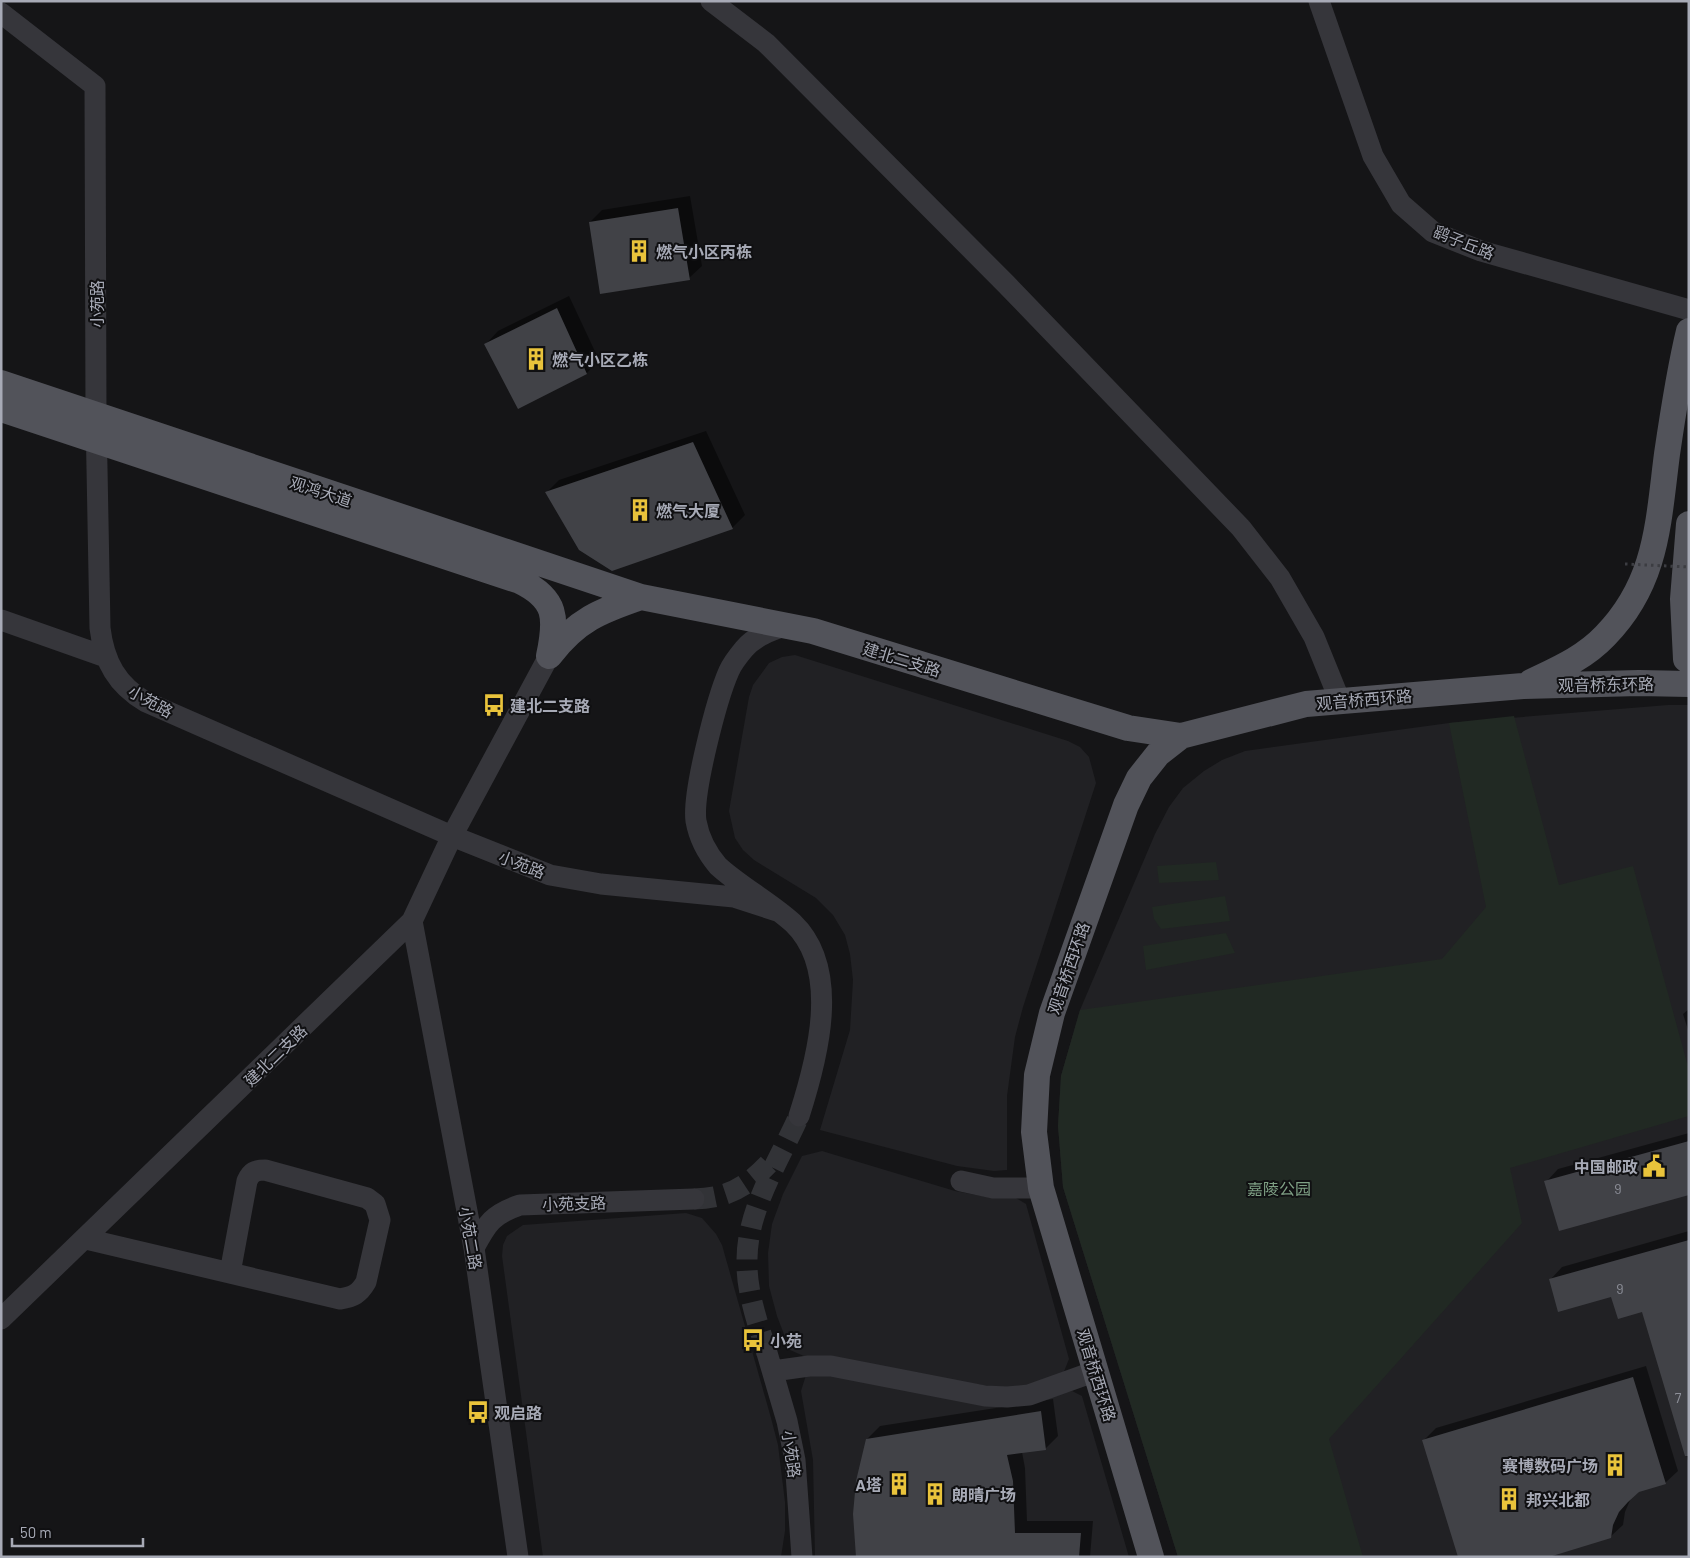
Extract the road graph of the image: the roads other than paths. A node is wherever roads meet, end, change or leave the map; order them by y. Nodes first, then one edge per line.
1 (711, 1) edge
2 (1319, 1) edge
3 (1, 13) edge
4 (1689, 310) edge
5 (1689, 331) edge
6 (1, 383) edge
7 (1, 409) edge
8 (97, 428) junction
9 (1689, 524) edge
10 (641, 597) junction
11 (1, 620) edge
12 (787, 625) junction
13 (549, 656) junction
14 (106, 658) junction
15 (1686, 659) dead end
16 (1689, 684) edge
17 (1523, 686) junction
18 (1340, 701) junction
19 (1181, 736) junction
20 (452, 836) junction
21 (777, 911) junction
22 (412, 921) junction
23 (799, 1116) tunnel mouth
24 (961, 1181) dead end
25 (1041, 1188) junction
26 (694, 1199) tunnel mouth
27 (86, 1238) junction
28 (474, 1248) junction
29 (230, 1273) junction
30 (1, 1319) edge
31 (1096, 1371) junction
32 (518, 1557) edge
33 (802, 1557) edge
34 (1151, 1557) edge

1 - 18 street
2 - 4 street, 鹞子丘路
3 - 8 street, 小苑路
5 - 17 main road
6 - 8 main road, 观鸿大道
7 - 8 main road, 观鸿大道
8 - 10 main road, 观鸿大道
8 - 13 main road, 观鸿大道
8 - 14 street, 小苑路
9 - 15 main road
10 - 12 main road, 建北二支路
10 - 13 main road, 建北二支路
11 - 14 street
12 - 19 main road, 建北二支路
12 - 21 street, 小苑路
13 - 20 street, 建北二支路
14 - 20 street, 小苑路
16 - 17 main road, 观音桥东环路
17 - 18 main road, 观音桥西环路
18 - 19 main road, 观音桥西环路
19 - 25 main road, 观音桥西环路
20 - 21 street, 小苑路
20 - 22 street, 建北二支路
21 - 23 street, 小苑路
22 - 27 street, 建北二支路
22 - 28 street, 小苑二路
24 - 25 street
25 - 31 main road, 观音桥西环路
26 - 28 street, 小苑支路
27 - 29 street
27 - 30 street, 建北二支路
28 - 32 street, 小苑二路
29 - 29 street
31 - 33 street, 小苑路
31 - 34 main road, 观音桥西环路

